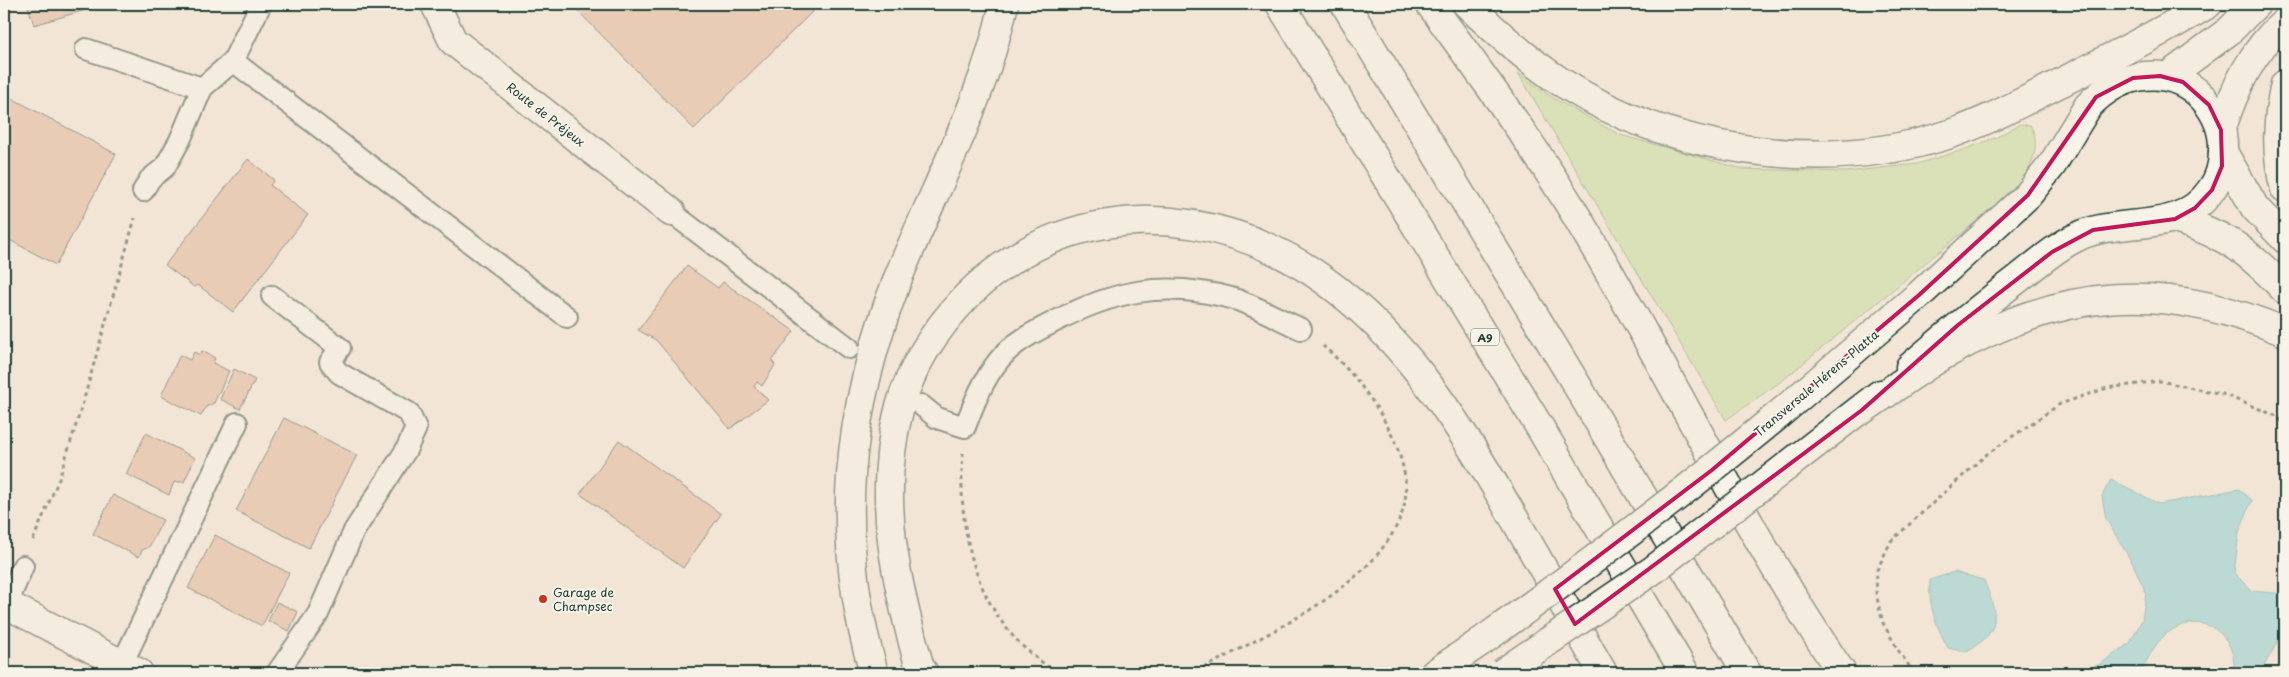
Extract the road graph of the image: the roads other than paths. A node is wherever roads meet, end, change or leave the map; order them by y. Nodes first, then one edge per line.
1 (261, 4) edge
2 (436, 4) edge
3 (1004, 4) edge
4 (1280, 4) edge
5 (1345, 4) edge
6 (1430, 4) edge
7 (1467, 4) edge
8 (2208, 4) edge
9 (2256, 4) edge
10 (2285, 22) edge
11 (86, 49) dead end
12 (233, 62) junction
13 (2167, 77) junction
14 (2285, 84) edge
15 (202, 88) junction
16 (2222, 141) junction
17 (2285, 189) edge
18 (143, 191) road end
19 (671, 212) joint
20 (2175, 219) junction
21 (2285, 239) edge
22 (2285, 290) edge
23 (272, 296) dead end
24 (567, 317) dead end
25 (1301, 329) road end
26 (2285, 332) edge
27 (849, 348) dead end
28 (921, 406) dead end
29 (1862, 410) junction
30 (237, 423) dead end
31 (23, 566) road end
32 (5, 607) edge
33 (130, 669) edge
34 (921, 672) edge
35 (277, 673) edge
36 (874, 673) edge
37 (1435, 673) edge
38 (1502, 673) edge
39 (1604, 673) edge
40 (1685, 673) edge
41 (1747, 673) edge
42 (1842, 673) edge

1 - 12 lane
2 - 19 main road, Route de Préjeux
3 - 36 main road
4 - 40 main road, A9
5 - 41 main road
6 - 42 main road
7 - 8 main road
9 - 13 main road
10 - 16 main road
11 - 15 lane
12 - 15 lane
12 - 24 lane
13 - 16 main road, Transversale Hérens-Platta
13 - 37 main road, Transversale Hérens-Platta, bridge
14 - 17 main road
15 - 18 lane
16 - 20 main road
16 - 21 main road, Transversale Hérens-Platta
19 - 27 lane
20 - 22 main road
20 - 29 main road
23 - 35 lane
25 - 28 lane
26 - 29 main road
29 - 38 main road, bridge
30 - 33 lane
31 - 32 lane
32 - 33 main road
34 - 39 main road

